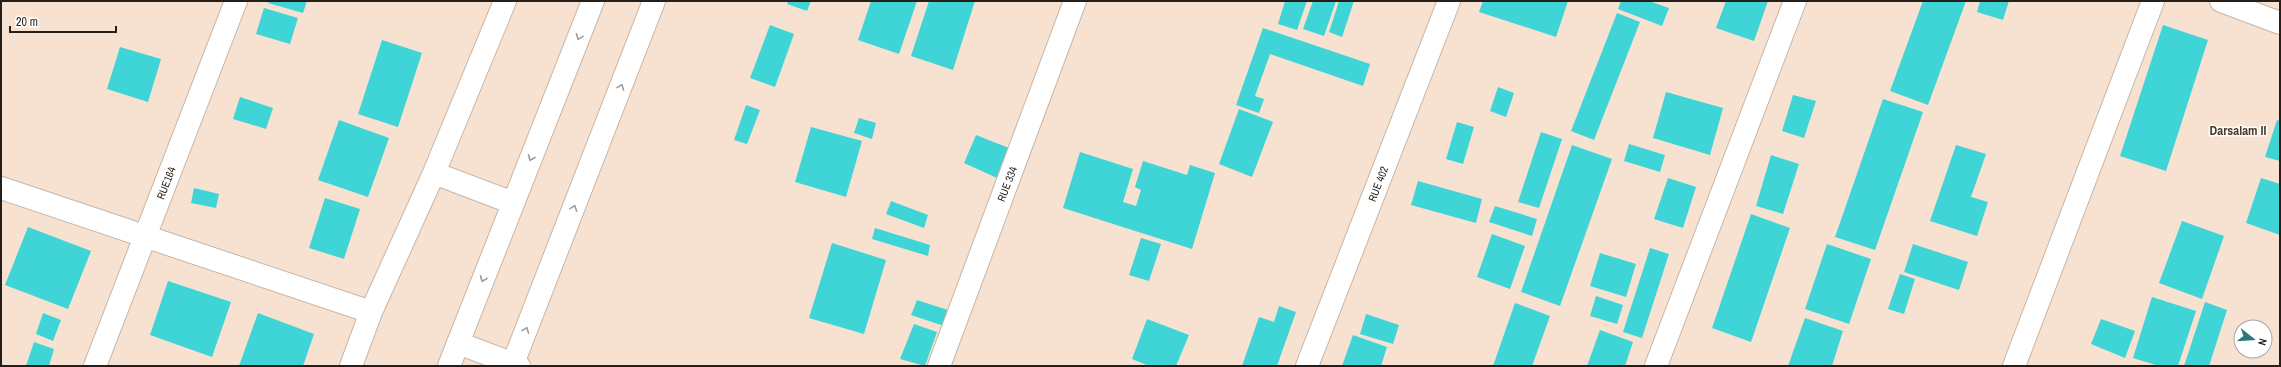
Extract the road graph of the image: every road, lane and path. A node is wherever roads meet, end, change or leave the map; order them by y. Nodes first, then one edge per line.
1 (236, 1) edge
2 (505, 1) edge
3 (594, 1) edge
4 (654, 1) edge
5 (1075, 1) edge
6 (1449, 1) edge
7 (1795, 1) edge
8 (2153, 1) edge
9 (2222, 1) edge
10 (2280, 23) edge
11 (434, 173) junction
12 (1, 188) edge
13 (513, 203) junction
14 (145, 237) junction
15 (371, 312) junction
16 (458, 343) junction
17 (515, 365) edge
18 (95, 366) edge
19 (351, 366) edge
20 (449, 366) edge
21 (939, 366) edge
22 (1308, 366) edge
23 (1656, 366) edge
24 (2014, 366) edge

1 - 14 street, RUE164
2 - 11 street
3 -> 13 street
17 -> 4 street
5 - 21 street, RUE 334
6 - 22 street, RUE 402
7 - 23 street
8 - 24 street
9 - 10 street
11 - 13 street
11 - 15 street
12 - 14 street
13 -> 16 street
14 - 15 street
14 - 18 street, RUE164
15 - 19 street
16 - 17 street
16 - 20 street

